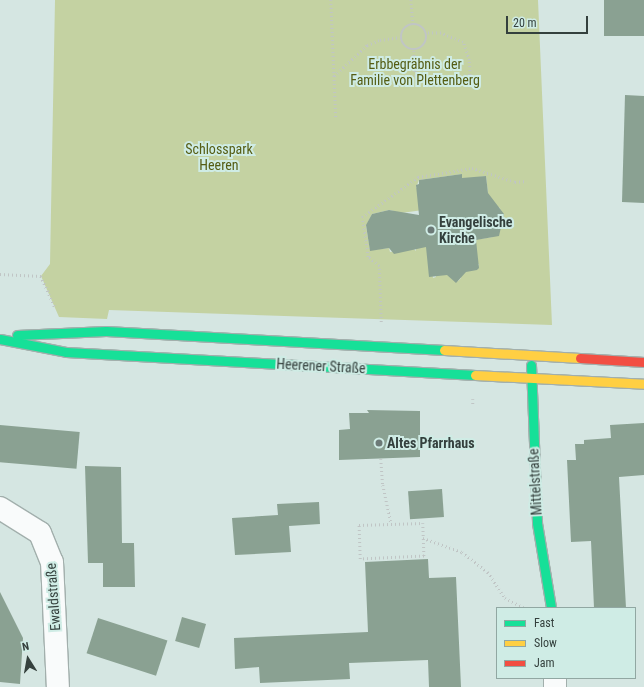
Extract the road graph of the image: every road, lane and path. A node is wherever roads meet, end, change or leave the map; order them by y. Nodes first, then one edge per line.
1 (331, 0) edge
2 (411, 0) edge
3 (413, 24) junction
4 (427, 33) junction
5 (401, 37) junction
6 (414, 51) junction
7 (334, 77) junction
8 (336, 118) dead end
9 (526, 181) dead end
10 (0, 338) edge
11 (382, 346) junction
12 (531, 355) junction
13 (644, 362) edge
14 (531, 378) junction
15 (644, 384) edge
16 (381, 459) dead end
17 (0, 508) edge
18 (391, 524) junction
19 (423, 538) junction
20 (524, 607) edge
21 (551, 607) edge
22 (58, 687) edge

1 - 7 path
2 - 3 path
3 - 4 path
3 - 5 path
4 - 6 path
4 - 6 path
5 - 6 path
5 - 7 path
7 - 8 path
9 - 11 path
10 - 11 main road, Heerener Straße
10 - 14 main road, Heerener Straße
11 - 12 main road, Heerener Straße
12 - 13 main road, Heerener Straße
12 - 14 main road, Mittelstraße
14 - 15 main road, Heerener Straße
14 - 21 main road, Mittelstraße
16 - 18 path
17 - 22 street, Ewaldstraße
18 - 19 path
18 - 19 path
19 - 20 path

